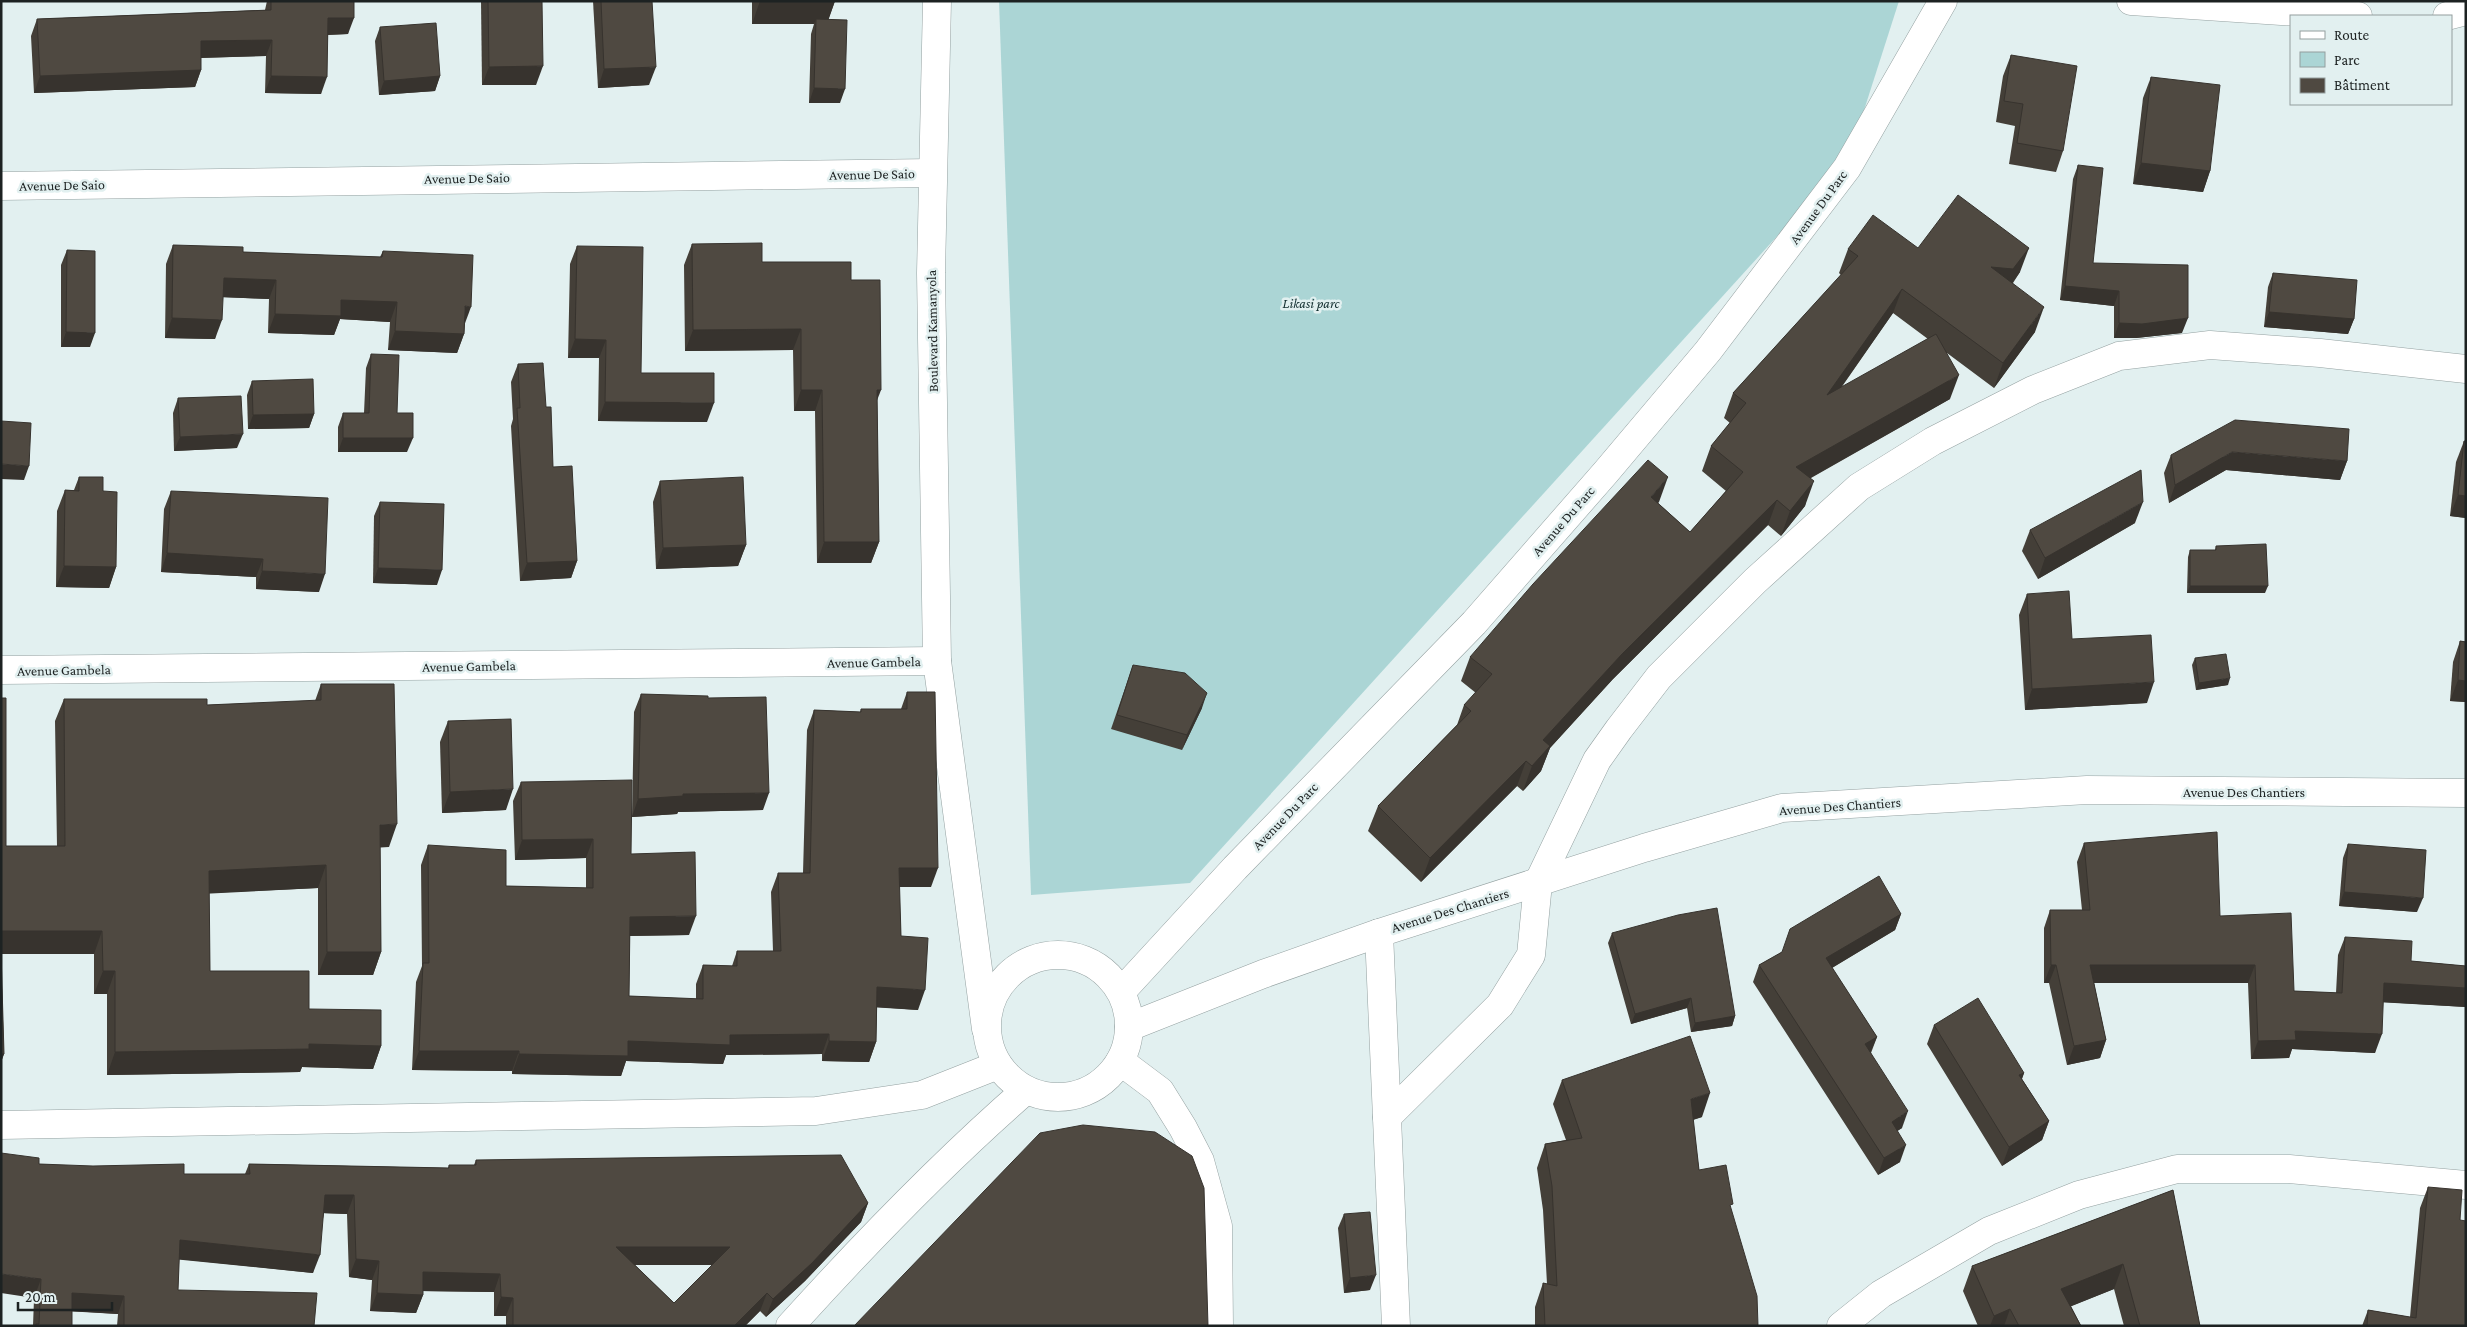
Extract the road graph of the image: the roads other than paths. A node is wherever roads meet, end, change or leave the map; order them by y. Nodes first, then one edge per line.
1 (937, 1) edge
2 (1943, 1) edge
3 (2131, 1) edge
4 (2466, 11) edge
5 (2343, 15) edge
6 (2451, 15) edge
7 (2452, 24) edge
8 (2466, 25) edge
9 (932, 173) junction
10 (1, 186) edge
11 (2466, 369) edge
12 (938, 661) junction
13 (1, 670) edge
14 (2466, 793) edge
15 (1538, 883) junction
16 (1378, 933) junction
17 (1121, 992) junction
18 (1129, 1027) junction
19 (986, 1030) junction
20 (1120, 1061) junction
21 (998, 1065) junction
22 (1026, 1090) junction
23 (1387, 1117) junction
24 (1, 1125) edge
25 (2466, 1185) edge
26 (790, 1326) edge
27 (1219, 1326) edge
28 (1396, 1326) edge
29 (1841, 1326) edge

1 - 9 street, Boulevard Kamanyola
2 - 17 street, Avenue Du Parc
3 - 5 street
4 - 6 street
7 - 8 street
9 - 10 street, Avenue De Saio
9 - 12 street, Boulevard Kamanyola
11 - 15 street
12 - 13 street, Avenue Gambela
12 - 19 street, Boulevard Kamanyola
14 - 15 street, Avenue Des Chantiers
15 - 16 street, Avenue Des Chantiers
15 - 23 street
16 - 18 street, Avenue Des Chantiers
16 - 23 street
17 - 18 street
17 - 19 street
18 - 20 street
19 - 21 street
20 - 22 street
20 - 27 street
21 - 22 street
21 - 24 street
22 - 26 street
23 - 28 street
25 - 29 street

